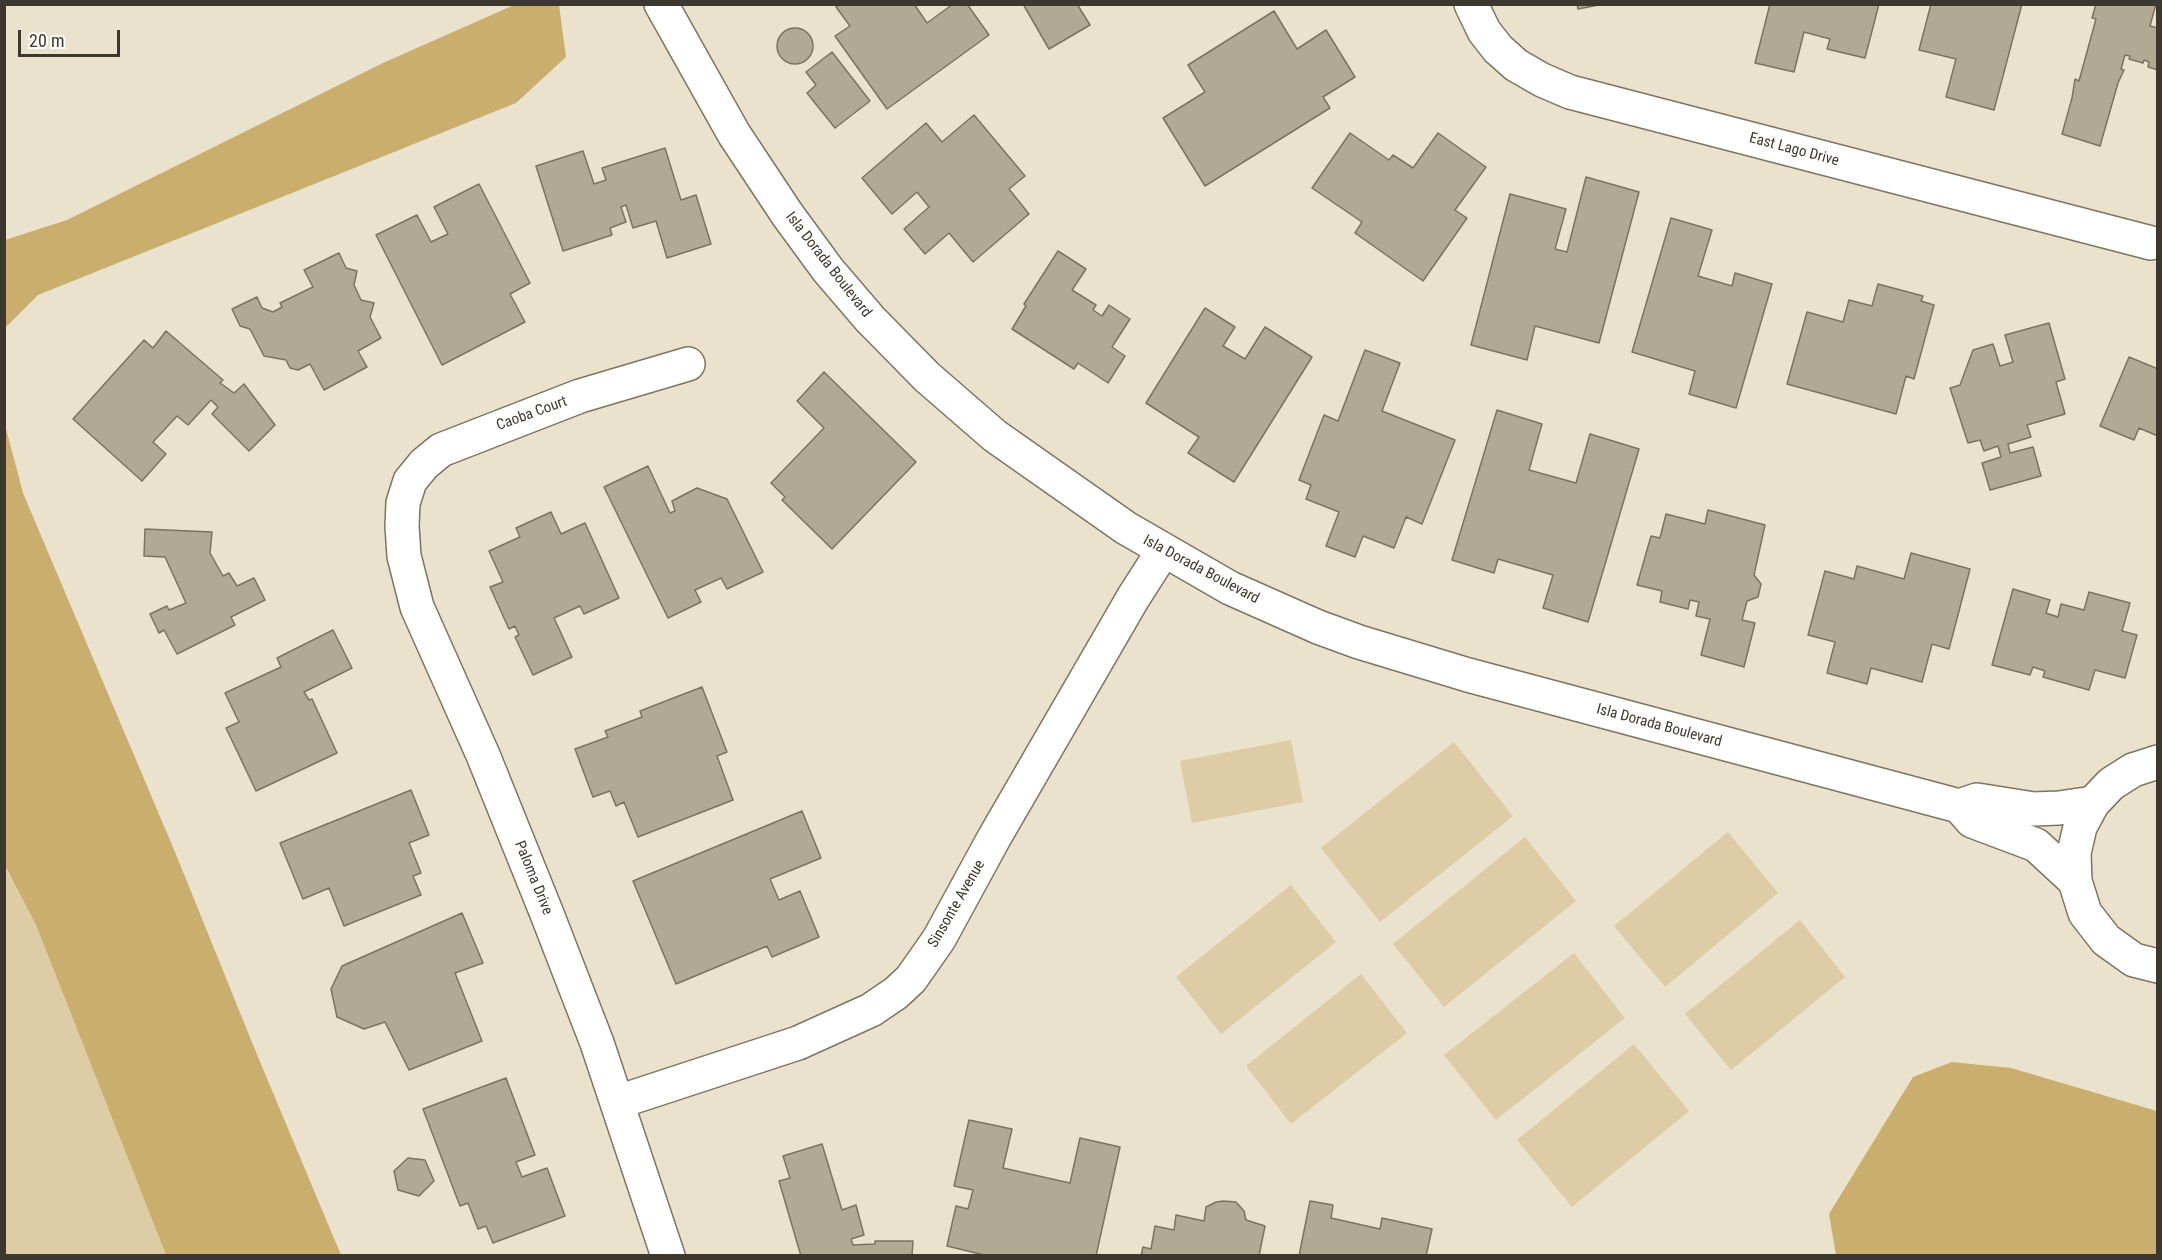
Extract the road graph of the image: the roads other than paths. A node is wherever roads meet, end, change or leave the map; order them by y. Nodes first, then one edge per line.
1 (661, 4) edge
2 (1471, 4) edge
3 (2151, 243) dead end
4 (688, 364) dead end
5 (403, 503) joint
6 (1163, 551) junction
7 (2157, 762) edge
8 (2093, 803) junction
9 (1959, 806) junction
10 (2075, 881) junction
11 (2157, 966) edge
12 (618, 1102) junction
13 (668, 1256) edge

1 - 6 street, Isla Dorada Boulevard
2 - 3 street, East Lago Drive
4 - 5 street, Caoba Court
5 - 12 street, Paloma Drive
6 - 9 street, Isla Dorada Boulevard
6 - 12 street, Sinsonte Avenue
7 - 8 street
8 - 9 street, Isla Dorada Boulevard
8 - 10 street
9 - 10 street, Isla Dorada Boulevard
10 - 11 street
12 - 13 street, Paloma Drive

